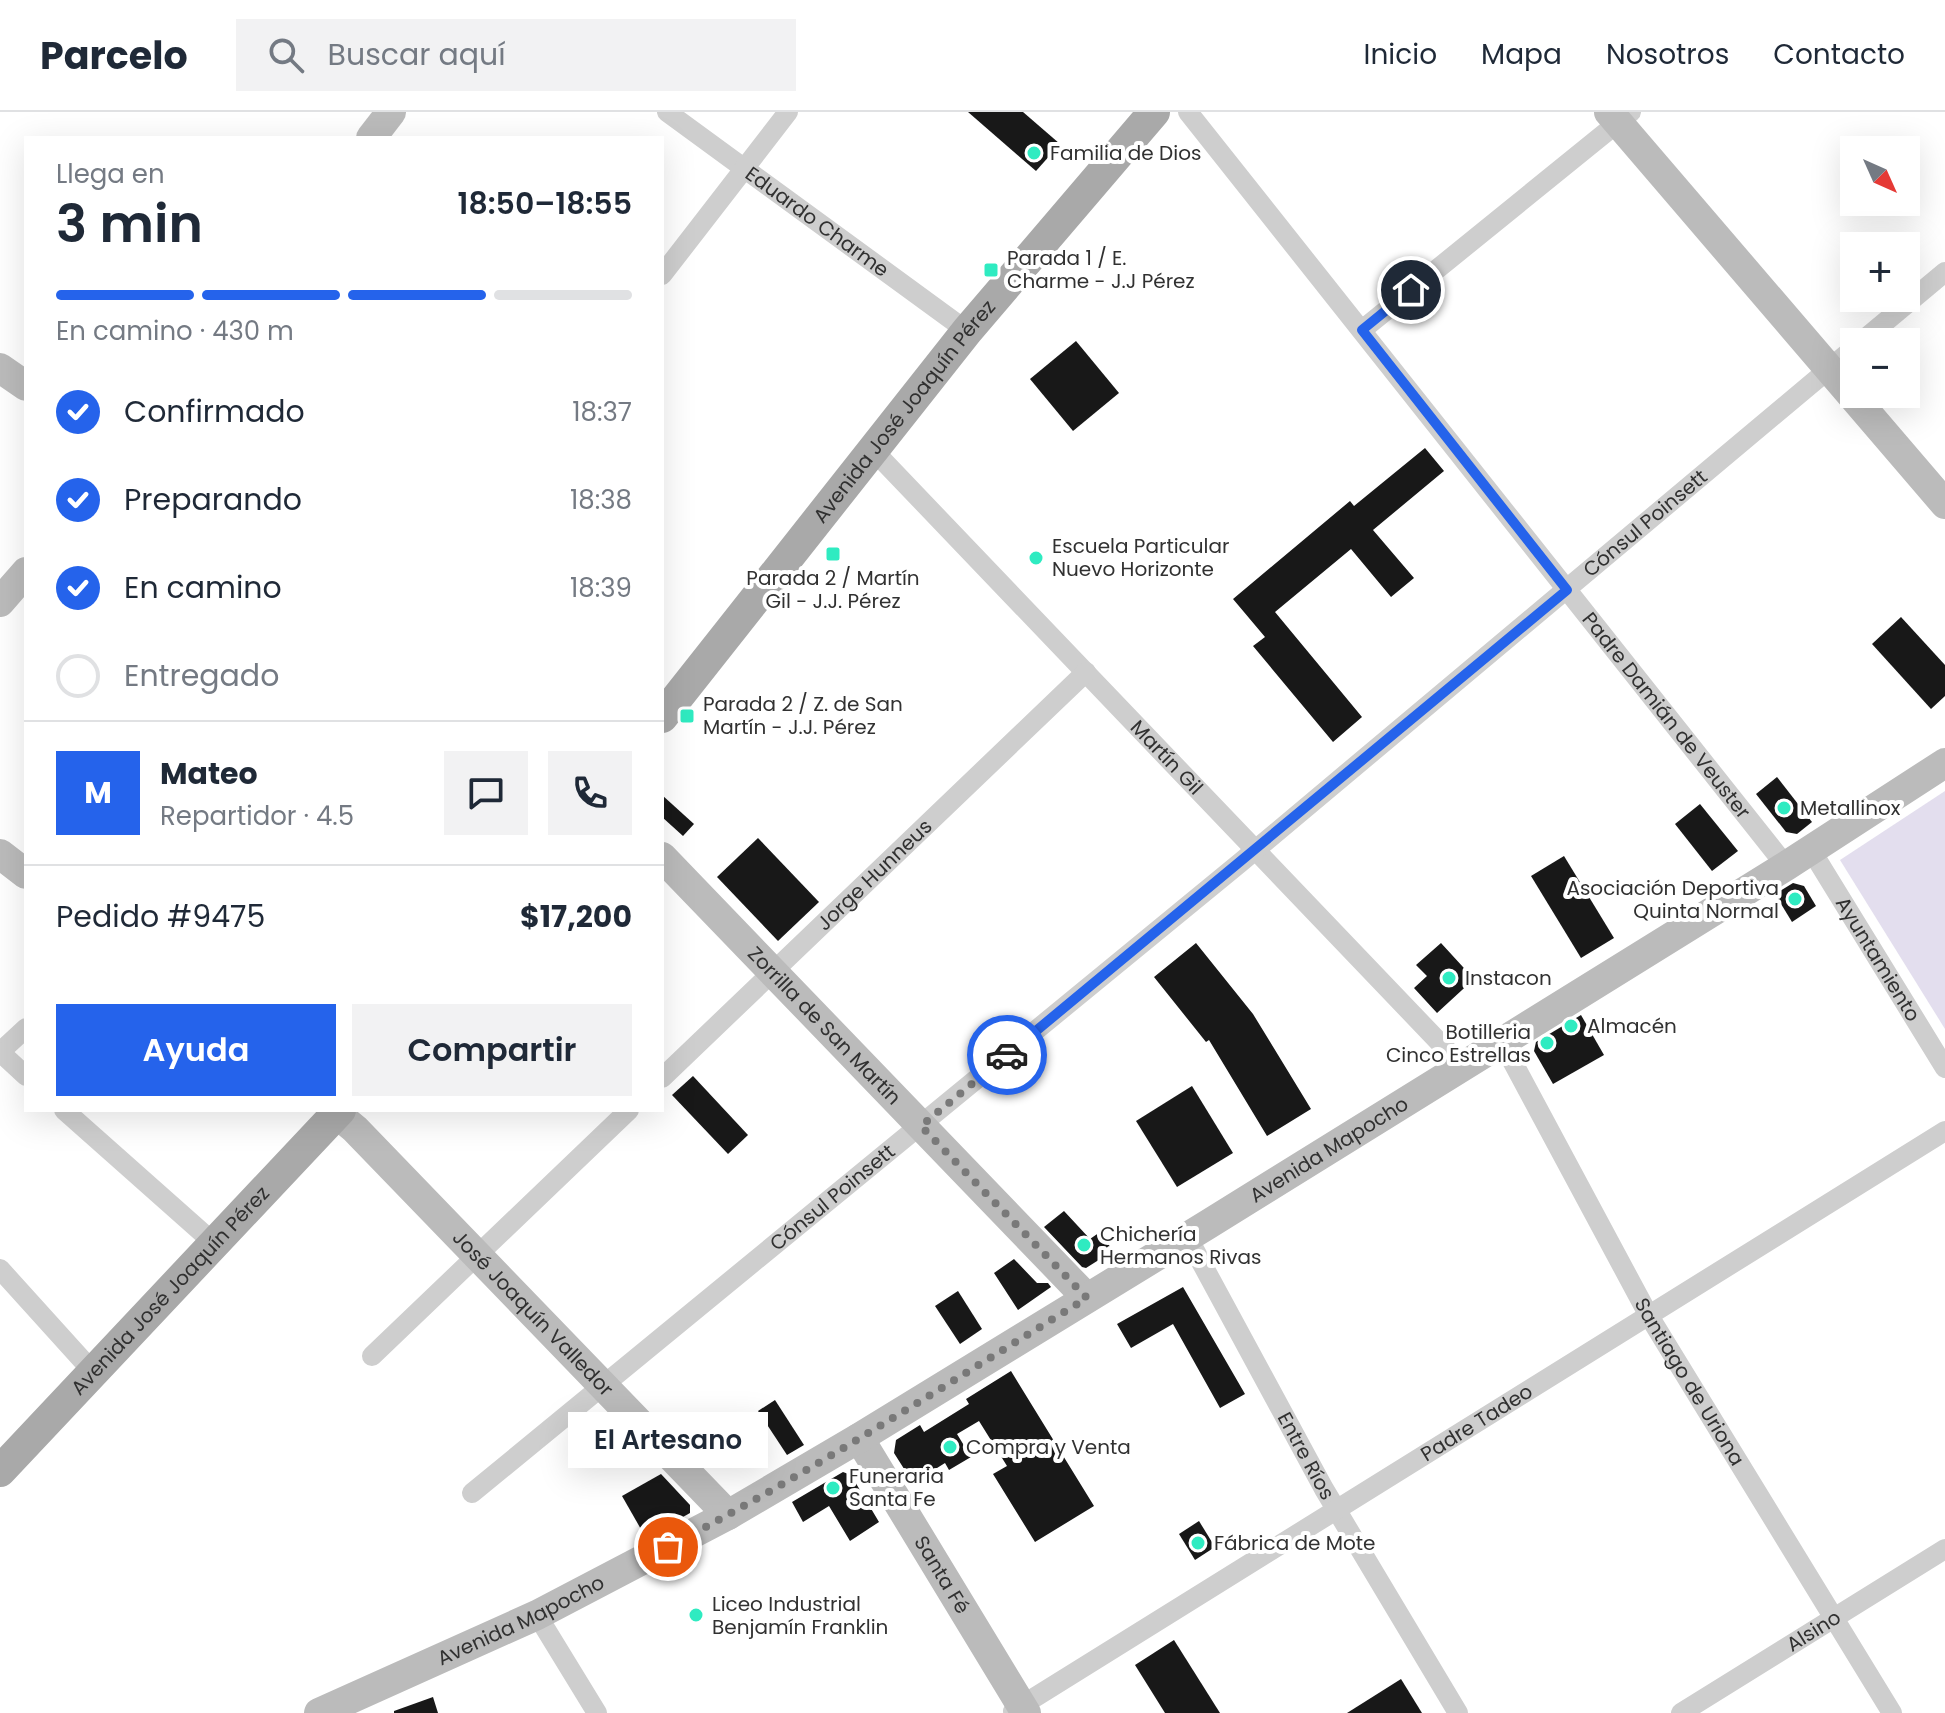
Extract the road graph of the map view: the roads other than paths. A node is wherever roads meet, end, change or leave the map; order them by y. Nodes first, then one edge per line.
1 (667, 112) edge
2 (788, 112) edge
3 (1154, 112) edge
4 (1188, 112) edge
5 (1619, 115) edge
6 (745, 168) junction
7 (664, 272) edge
8 (1945, 272) edge
9 (1878, 328) edge
10 (1362, 330) junction
11 (967, 331) junction
12 (1840, 360) edge
13 (0, 368) edge
14 (1829, 369) junction
15 (24, 385) edge
16 (871, 448) junction
17 (1945, 504) edge
18 (1567, 590) junction
19 (1086, 672) junction
20 (664, 714) edge
21 (1945, 763) edge
22 (1256, 850) junction
23 (0, 854) edge
24 (1799, 858) junction
25 (664, 859) edge
26 (24, 872) edge
27 (773, 972) junction
28 (24, 1030) edge
29 (1502, 1042) junction
30 (0, 1052) edge
31 (1462, 1066) junction
32 (1945, 1068) edge
33 (24, 1074) edge
34 (664, 1076) edge
35 (66, 1112) edge
36 (335, 1112) edge
37 (337, 1112) edge
38 (627, 1112) edge
39 (921, 1126) junction
40 (1945, 1131) edge
41 (1187, 1236) junction
42 (215, 1244) junction
43 (477, 1255) junction
44 (0, 1269) edge
45 (1087, 1298) junction
46 (1649, 1316) junction
47 (372, 1356) dead end
48 (94, 1373) junction
49 (602, 1385) junction
50 (859, 1438) junction
51 (0, 1471) edge
52 (472, 1493) dead end
53 (1336, 1510) junction
54 (728, 1515) junction
55 (1945, 1549) edge
56 (537, 1615) junction
57 (1834, 1618) junction
58 (1019, 1711) edge
59 (319, 1713) edge
60 (597, 1713) edge
61 (1458, 1713) edge
62 (1681, 1713) edge
63 (1892, 1713) edge

1 - 6 street, Eduardo Charme
2 - 6 street
3 - 11 main road, Avenida José Joaquín Pérez
4 - 10 street, Padre Damián de Veuster
5 - 10 street
5 - 14 main road
6 - 7 street
6 - 11 street, Eduardo Charme
8 - 9 street
10 - 18 street, Padre Damián de Veuster
11 - 16 main road, Avenida José Joaquín Pérez
12 - 14 street, Cónsul Poinsett
13 - 15 main road
14 - 17 main road
14 - 18 street, Cónsul Poinsett
16 - 19 street, Martín Gil
16 - 20 main road, Avenida José Joaquín Pérez
18 - 22 street, Cónsul Poinsett
18 - 24 street, Padre Damián de Veuster
19 - 22 street, Martín Gil
19 - 27 street, Jorge Hunneus
21 - 24 main road, Avenida Mapocho
22 - 31 street, Martín Gil
22 - 39 street, Cónsul Poinsett
23 - 26 main road
24 - 29 main road, Avenida Mapocho
24 - 32 street, Ayuntamiento
25 - 27 main road, Zorrilla de San Martín
27 - 34 street, Jorge Hunneus
27 - 39 main road, Zorrilla de San Martín
28 - 30 street
29 - 31 main road, Avenida Mapocho
29 - 46 street, Santiago de Uriona
30 - 33 street
31 - 41 main road, Avenida Mapocho
35 - 42 street
36 - 42 main road, Avenida José Joaquín Pérez
37 - 43 main road, José Joaquín Valledor
38 - 43 street
39 - 45 main road, Zorrilla de San Martín
39 - 49 street, Cónsul Poinsett
40 - 46 street, Padre Tadeo
41 - 45 main road, Avenida Mapocho
41 - 53 street, Entre Ríos
42 - 48 main road, Avenida José Joaquín Pérez
43 - 47 street
43 - 49 main road, José Joaquín Valledor
44 - 48 street
45 - 50 main road, Avenida Mapocho
46 - 53 street, Padre Tadeo
46 - 57 street, Santiago de Uriona
48 - 51 main road, Avenida José Joaquín Pérez
49 - 52 street, Cónsul Poinsett
49 - 54 main road, José Joaquín Valledor
50 - 54 main road, Avenida Mapocho
50 - 58 main road, Santa Fé
53 - 58 street, Padre Tadeo
53 - 61 street, Entre Ríos
54 - 56 main road, Avenida Mapocho
55 - 57 street, Alsino
56 - 59 main road, Avenida Mapocho
56 - 60 street
57 - 62 street, Alsino
57 - 63 street, Santiago de Uriona

